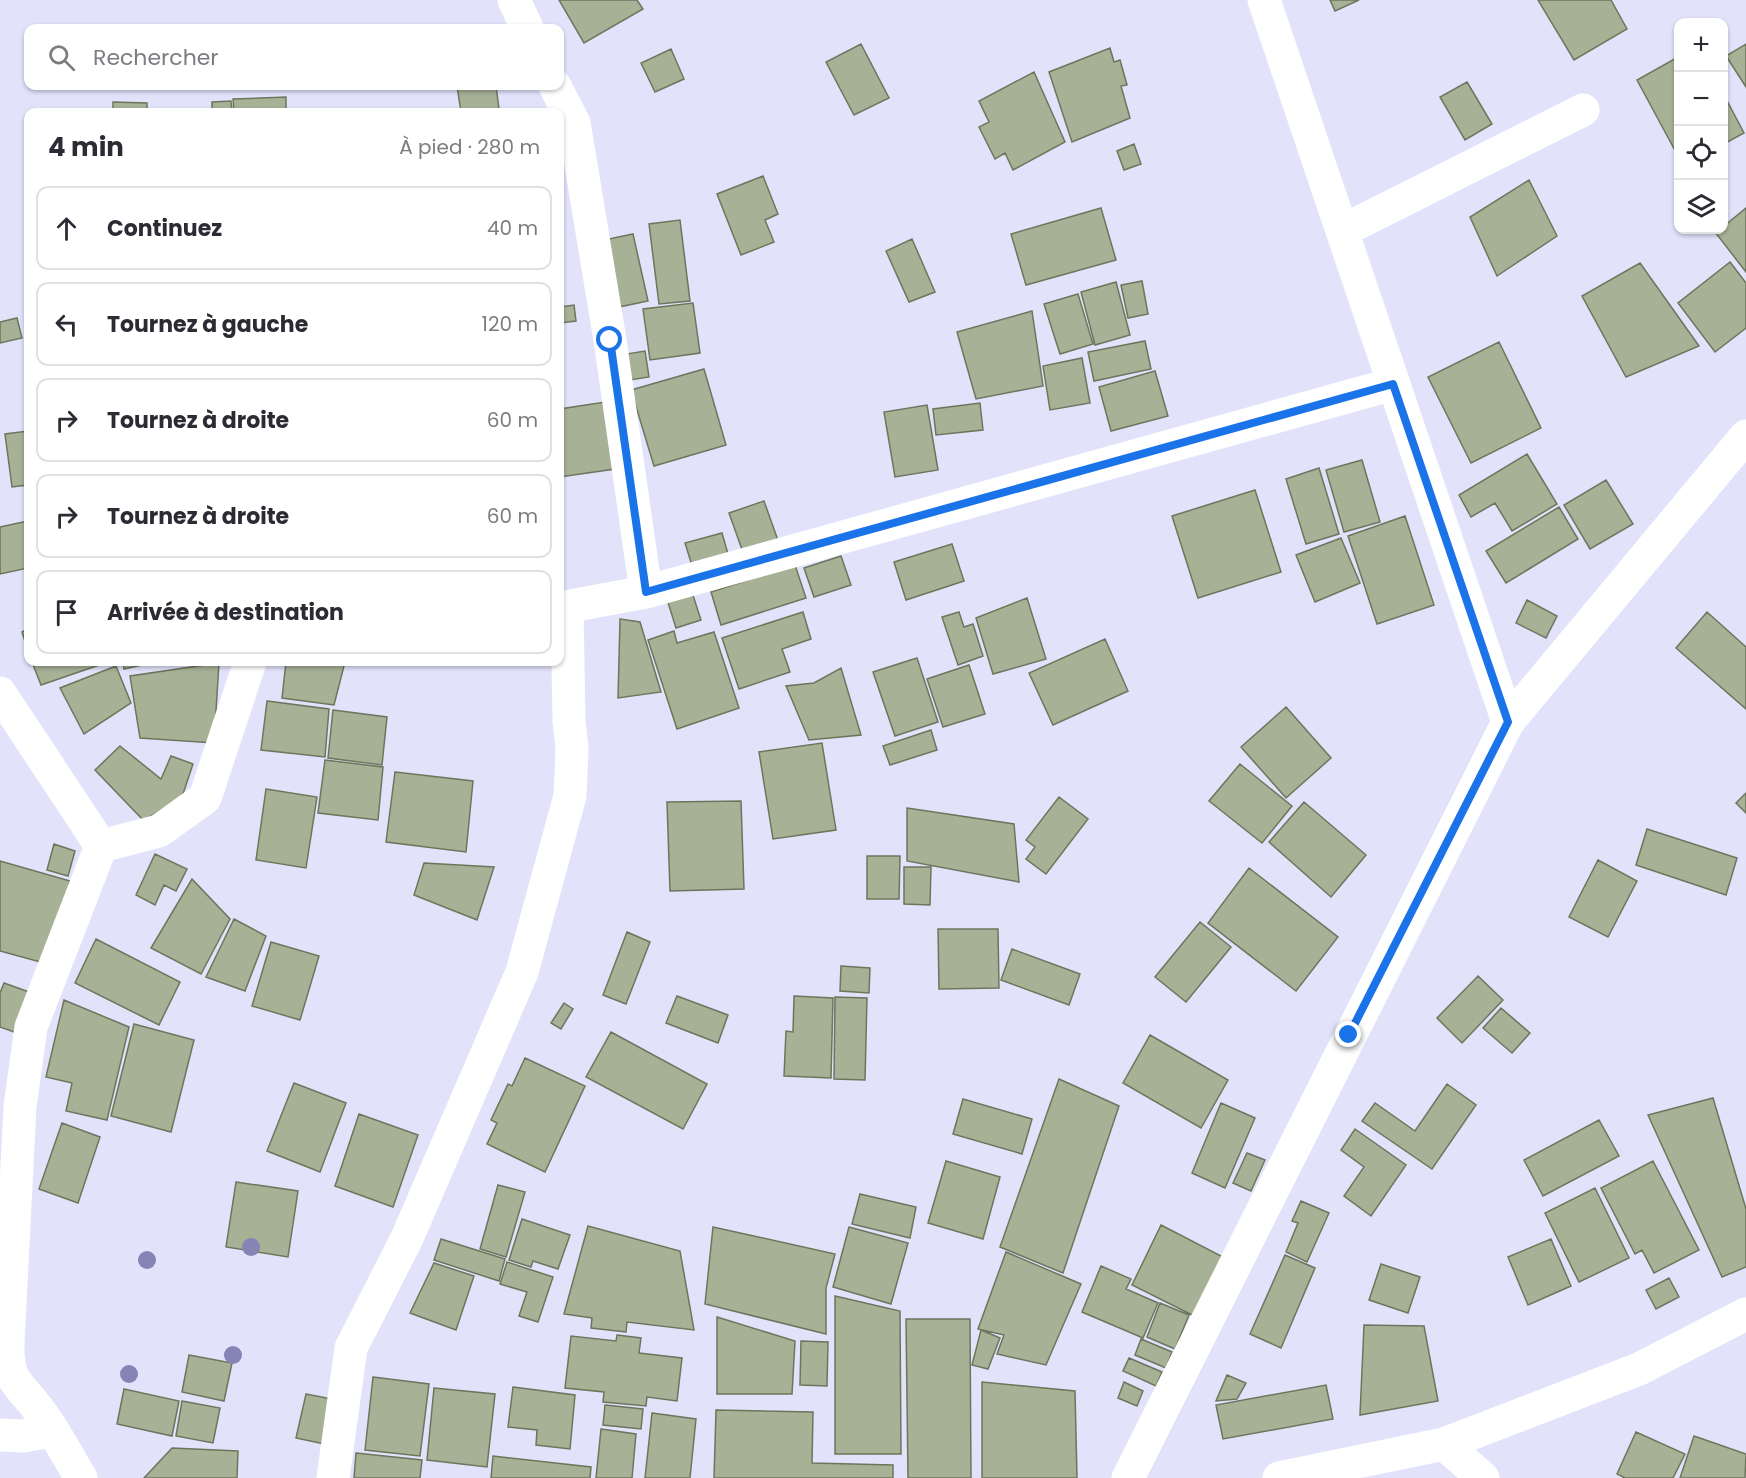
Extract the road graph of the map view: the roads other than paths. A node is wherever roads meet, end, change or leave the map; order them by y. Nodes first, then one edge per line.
1 (513, 0) edge
2 (1264, 0) edge
3 (525, 24) edge
4 (557, 90) edge
5 (1583, 110) dead end
6 (1342, 231) junction
7 (1393, 384) junction
8 (1746, 436) edge
9 (646, 592) junction
10 (564, 608) edge
11 (564, 627) edge
12 (249, 666) edge
13 (0, 693) edge
14 (1508, 722) junction
15 (101, 846) junction
16 (1746, 1314) edge
17 (51, 1431) junction
18 (0, 1435) edge
19 (1444, 1444) junction
20 (81, 1478) edge
21 (333, 1478) edge
22 (1128, 1478) edge
23 (1279, 1478) edge
24 (1482, 1478) edge

1 - 3 street
2 - 6 street
4 - 9 street
5 - 6 street
6 - 7 street
7 - 9 street
7 - 14 street
8 - 14 street
9 - 10 street
11 - 21 street
12 - 15 street
13 - 15 street
14 - 22 street
15 - 17 street
16 - 19 street
17 - 18 street
17 - 20 street
19 - 23 street
19 - 24 street

